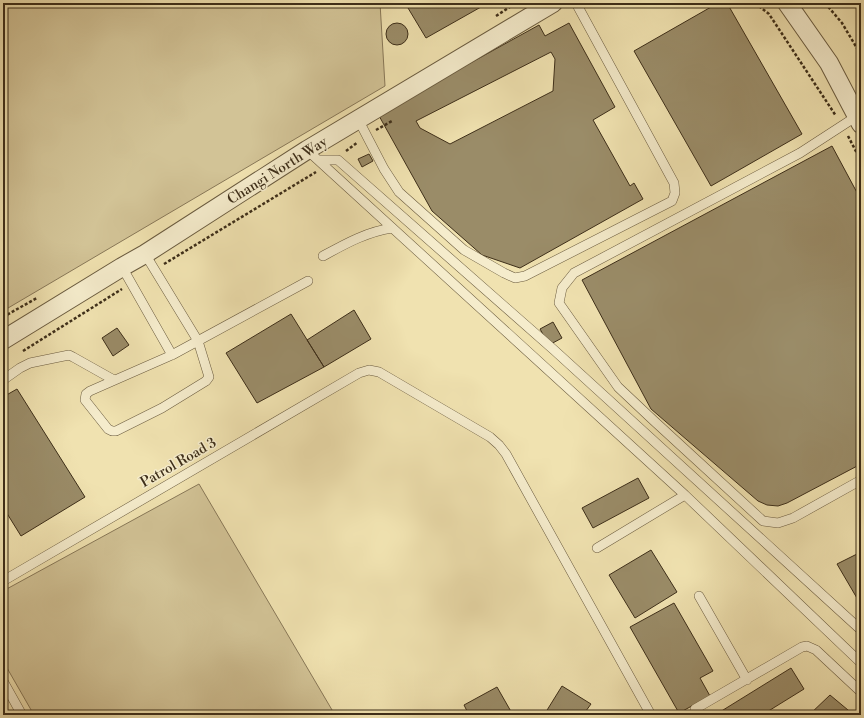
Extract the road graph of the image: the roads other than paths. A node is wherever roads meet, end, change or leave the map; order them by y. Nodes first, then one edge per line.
1 (553, 3) edge
2 (576, 3) edge
3 (787, 3) edge
4 (358, 119) junction
5 (853, 122) edge
6 (312, 155) junction
7 (392, 228) junction
8 (145, 254) junction
9 (323, 256) dead end
10 (122, 267) junction
11 (308, 281) dead end
12 (3, 340) edge
13 (198, 341) junction
14 (172, 355) junction
15 (3, 380) edge
16 (114, 380) junction
17 (861, 480) edge
18 (685, 495) junction
19 (597, 548) dead end
20 (3, 581) edge
21 (699, 596) dead end
22 (861, 630) edge
23 (861, 663) edge
24 (747, 680) junction
25 (3, 681) edge
26 (861, 692) edge
27 (695, 709) dead end
28 (22, 715) edge
29 (651, 715) edge

1 - 4 street, Changi North Way
2 - 4 lane
3 - 5 street
4 - 6 street, Changi North Way
5 - 17 lane
6 - 7 lane
6 - 8 street, Changi North Way
6 - 22 lane
7 - 9 lane
7 - 18 lane
8 - 10 street, Changi North Way
8 - 13 lane
10 - 12 street, Changi North Way
10 - 14 lane
11 - 13 lane
13 - 14 lane
13 - 16 lane
14 - 16 lane
15 - 16 lane
18 - 19 lane
18 - 23 lane
20 - 29 lane, Patrol Road 3
21 - 24 lane
24 - 26 lane
24 - 27 lane
25 - 28 lane

